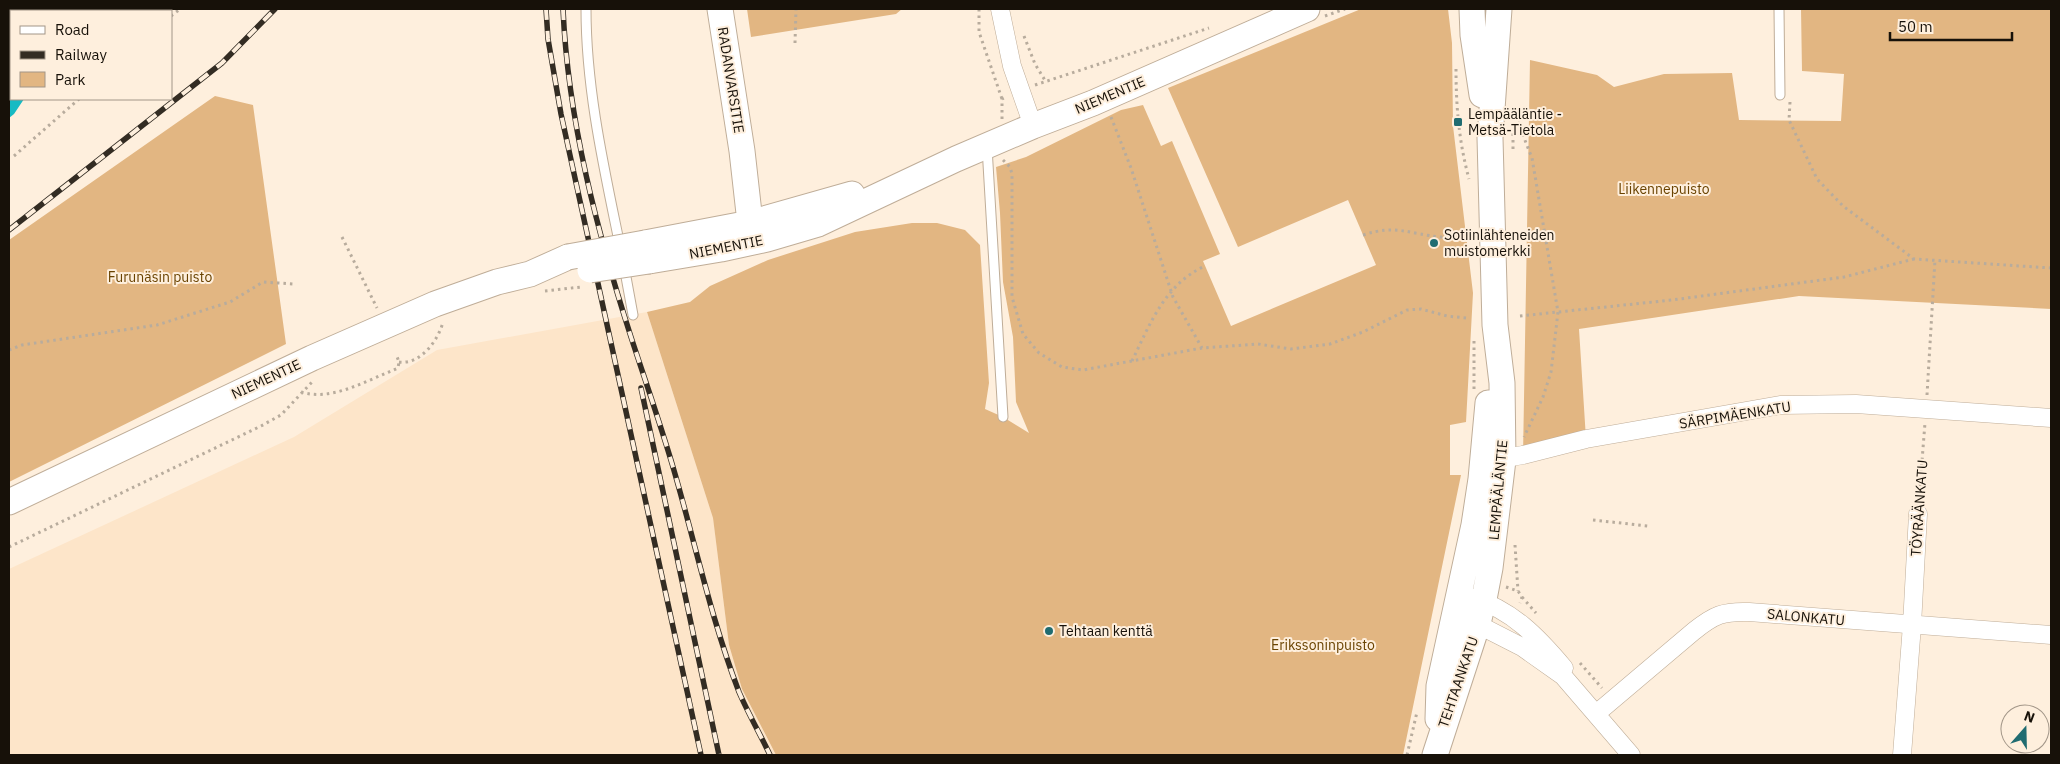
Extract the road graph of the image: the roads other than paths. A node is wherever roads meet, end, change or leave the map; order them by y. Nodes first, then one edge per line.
1 (586, 9) edge
2 (720, 9) edge
3 (1000, 9) edge
4 (1307, 9) edge
5 (1472, 9) edge
6 (1499, 9) edge
7 (1780, 9) edge
8 (1780, 95) dead end
9 (1033, 126) junction
10 (1490, 138) junction
11 (993, 151) junction
12 (760, 230) junction
13 (633, 315) dead end
14 (1003, 416) dead end
15 (2051, 418) edge
16 (1493, 460) junction
17 (9, 502) edge
18 (1918, 514) road end
19 (1457, 604) junction
20 (1481, 612) junction
21 (1912, 625) junction
22 (2051, 635) edge
23 (1597, 713) junction
24 (1436, 748) edge
25 (1631, 755) edge
26 (1902, 755) edge

1 - 13 lane
2 - 12 main road, RADANVARSITIE
3 - 9 street
4 - 9 main road, NIEMENTIE
5 - 10 main road, LEMPÄÄLÄNTIE
6 - 10 main road, LEMPÄÄLÄNTIE
7 - 8 lane
9 - 11 main road, NIEMENTIE
10 - 16 main road, LEMPÄÄLÄNTIE
11 - 12 main road, NIEMENTIE
11 - 14 lane
12 - 17 main road, NIEMENTIE, bridge
15 - 16 street, SÄRPIMÄENKATU
16 - 19 main road, LEMPÄÄLÄNTIE
16 - 20 main road, LEMPÄÄLÄNTIE
18 - 21 street, TÖYRÄÄNKATU
19 - 20 street
19 - 24 main road, TEHTAANKATU
20 - 23 street
20 - 24 main road, TEHTAANKATU
21 - 22 street, SALONKATU
21 - 23 street, SALONKATU
21 - 26 street, TÖYRÄÄNKATU
23 - 25 street

